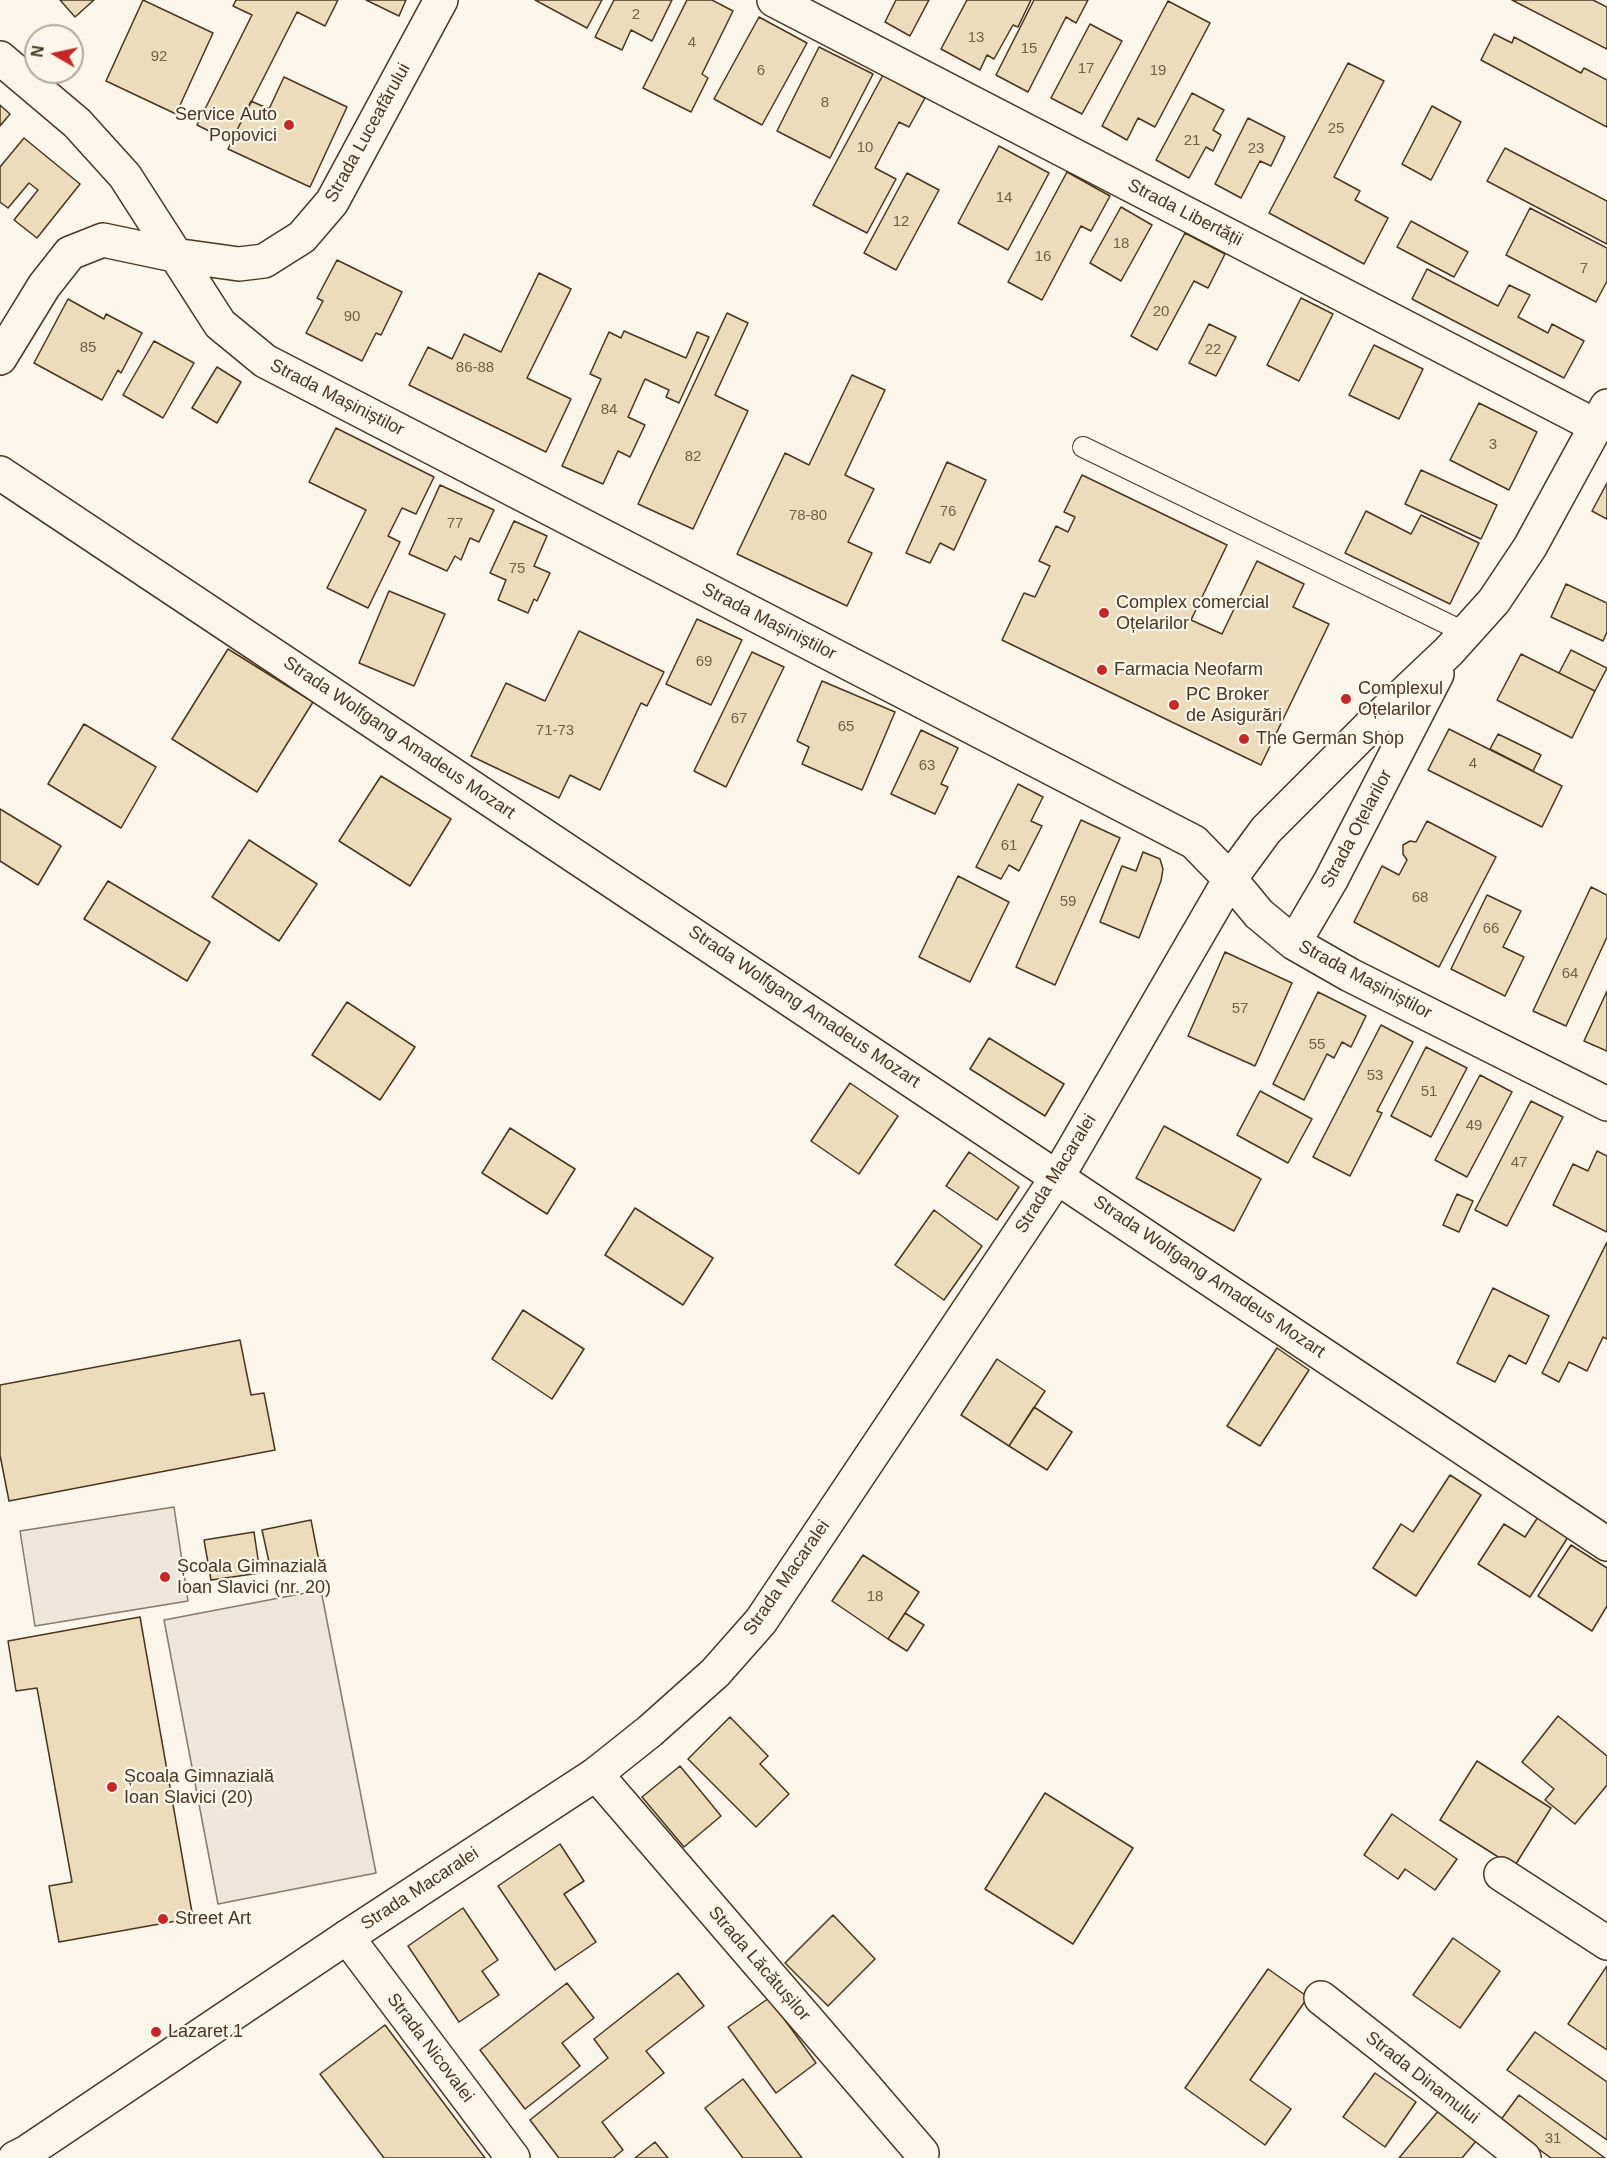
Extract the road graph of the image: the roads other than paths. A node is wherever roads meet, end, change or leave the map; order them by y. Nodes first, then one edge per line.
1 (441, 0) edge
2 (774, 0) edge
3 (0, 58) edge
4 (174, 255) junction
5 (0, 358) edge
6 (1602, 416) edge
7 (1083, 447) dead end
8 (0, 473) edge
9 (1458, 642) junction
10 (1230, 879) junction
11 (1294, 942) junction
12 (1607, 1104) edge
13 (1058, 1176) junction
14 (1607, 1544) edge
15 (596, 1774) junction
16 (1501, 1874) dead end
17 (347, 1937) junction
18 (1607, 1943) edge
19 (1321, 1998) dead end
20 (922, 2153) dead end
21 (15, 2158) edge
22 (513, 2158) edge
23 (1524, 2158) edge

1 - 4 street, Strada Luceafărului
2 - 6 street, Strada Libertății
3 - 4 street, Strada Mașiniștilor
4 - 5 street, Strada Luceafărului
4 - 10 street, Strada Mașiniștilor
6 - 9 street, Strada Oțelarilor
7 - 9 lane
8 - 13 street, Strada Wolfgang Amadeus Mozart
9 - 10 street, Strada Oțelarilor
9 - 11 street, Strada Oțelarilor
10 - 11 street, Strada Mașiniștilor
10 - 13 street, Strada Macaralei
11 - 12 street, Strada Mașiniștilor
13 - 14 street, Strada Wolfgang Amadeus Mozart
13 - 15 street, Strada Macaralei
15 - 17 street, Strada Macaralei
15 - 20 street, Strada Lăcătușilor
16 - 18 street
17 - 21 street, Strada Macaralei
17 - 22 street, Strada Nicovalei
19 - 23 street, Strada Dinamului

